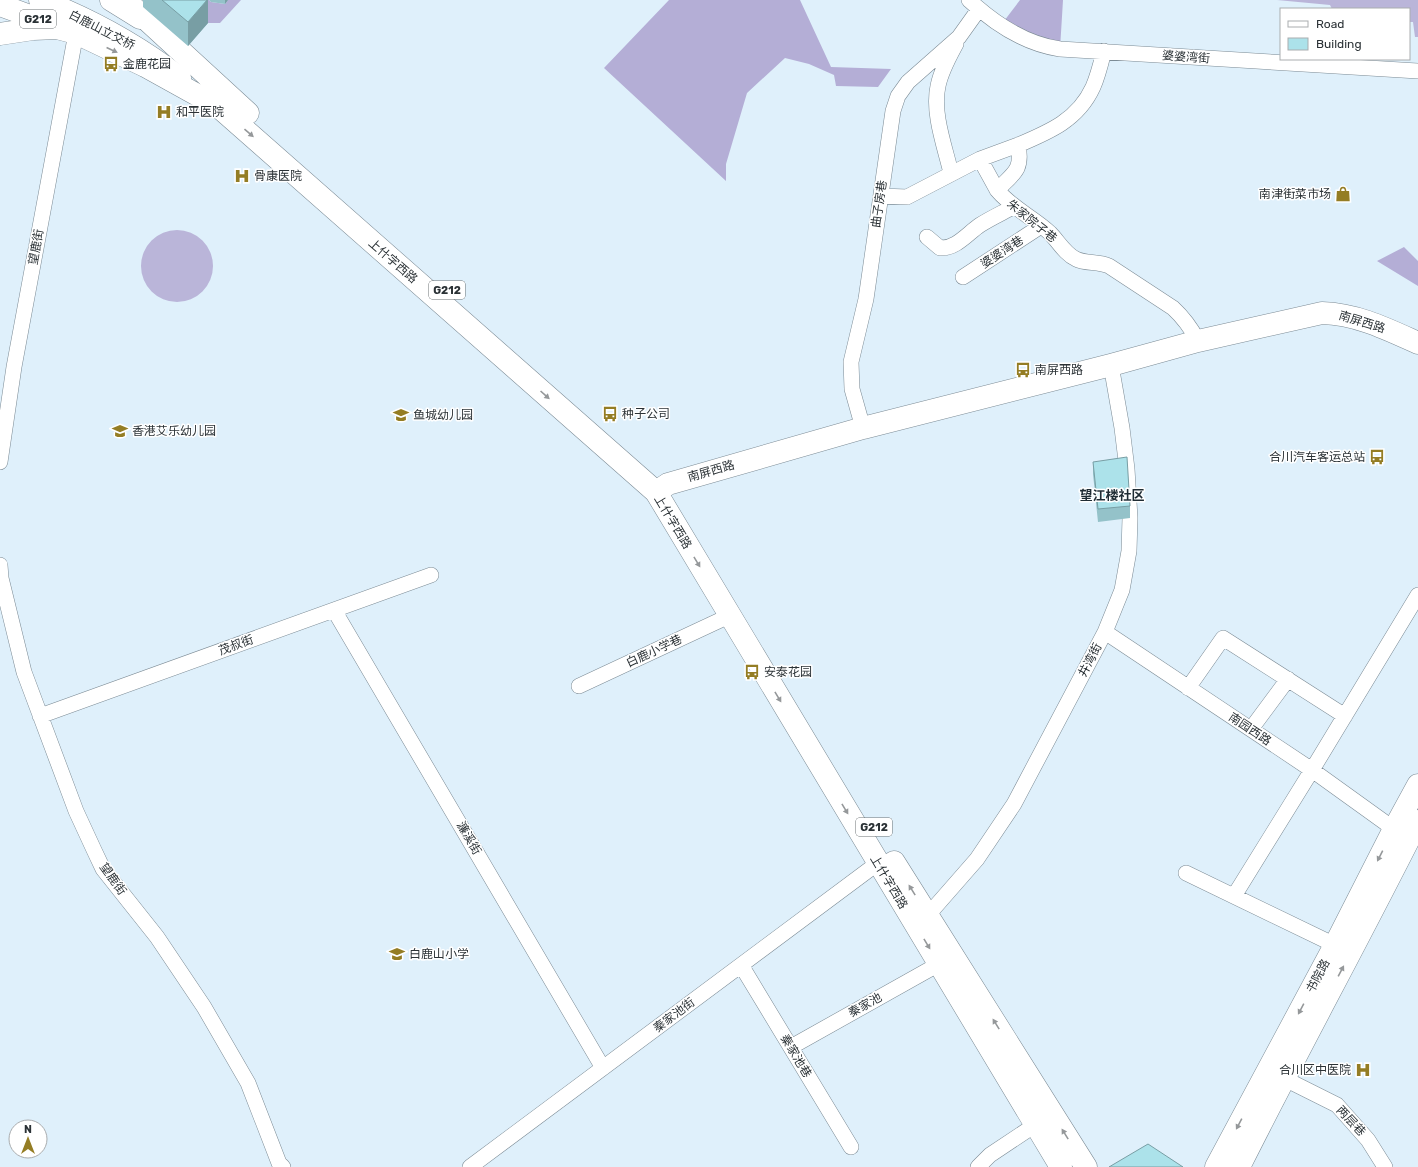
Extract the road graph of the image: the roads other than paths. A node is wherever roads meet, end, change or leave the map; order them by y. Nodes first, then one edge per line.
1 (40, 0) edge
2 (73, 0) edge
3 (112, 0) edge
4 (126, 0) edge
5 (0, 5) edge
6 (974, 5) edge
7 (155, 27) junction
8 (0, 34) edge
9 (76, 34) junction
10 (959, 37) junction
11 (1104, 52) junction
12 (1418, 71) edge
13 (224, 101) junction
14 (1018, 145) junction
15 (980, 159) junction
16 (951, 173) junction
17 (997, 190) junction
18 (881, 196) junction
19 (1013, 207) junction
20 (1041, 226) junction
21 (927, 237) dead end
22 (963, 277) dead end
23 (1198, 341) junction
24 (1418, 343) edge
25 (1110, 366) junction
26 (863, 428) junction
27 (0, 462) edge
28 (662, 488) junction
29 (0, 565) edge
30 (431, 575) dead end
31 (1418, 595) edge
32 (334, 610) junction
33 (729, 616) junction
34 (1104, 632) junction
35 (1288, 680) junction
36 (579, 686) dead end
37 (1188, 688) junction
38 (40, 716) junction
39 (1345, 716) junction
40 (1251, 729) junction
41 (1312, 770) junction
42 (1418, 785) edge
43 (1418, 821) edge
44 (1406, 841) edge
45 (878, 863) junction
46 (1186, 873) dead end
47 (1234, 896) junction
48 (928, 914) junction
49 (1335, 945) junction
50 (939, 964) junction
51 (741, 965) junction
52 (791, 1047) junction
53 (603, 1068) junction
54 (1283, 1078) junction
55 (1035, 1125) junction
56 (851, 1147) dead end
57 (283, 1167) edge
58 (470, 1167) edge
59 (978, 1167) edge
60 (1060, 1167) edge
61 (1086, 1167) edge
62 (1216, 1167) edge
63 (1239, 1167) edge
64 (1386, 1167) edge

1 - 13 main road, 白鹿山立交桥
2 - 13 main road, 白鹿山立交桥
3 - 7 main road
4 - 7 main road, 上什字西路 / G212
5 - 9 main road, G212
6 - 10 street, 曲子房巷
6 - 11 street, 婆婆湾街
7 - 13 main road, 上什字西路 / G212
8 - 9 main road, G212
9 -> 13 main road, 上什字西路 / G212
9 - 27 street, 望鹿街
10 - 16 street
10 - 18 street, 曲子房巷
11 - 12 street, 婆婆湾街
11 - 14 street
13 - 28 main road, 上什字西路 / G212
14 - 15 street
14 - 17 street, 朱家院子巷
15 - 16 street
15 - 17 street
16 - 18 street
17 - 19 street, 朱家院子巷
18 - 26 street, 曲子房巷
19 - 20 street, 朱家院子巷
19 - 21 street
20 - 22 street, 婆婆湾巷
20 - 23 street, 朱家院子巷
23 - 24 main road, 南屏西路
23 - 25 main road, 南屏西路
25 - 26 main road, 南屏西路
25 - 34 street, 井湾街
26 - 28 main road, 南屏西路
28 -> 33 main road, 上什字西路 / G212
48 -> 28 main road, 上什字西路 / G212
29 - 38 street, 望鹿街
30 - 32 street, 茂叔街
31 - 39 street
32 - 38 street, 茂叔街
32 - 53 street, 濂溪街
33 - 36 street, 白鹿小学巷
33 -> 45 main road, 上什字西路 / G212
34 - 37 street, 南园西路
34 - 48 street, 井湾街
35 - 37 street
35 - 39 street
35 - 40 street
37 - 40 street, 南园西路
38 - 57 street, 望鹿街
39 - 41 street
40 - 41 street, 南园西路
41 - 44 street, 南园西路
41 - 47 street
42 - 44 main road, 书院路
43 - 44 main road, 书院路
44 -> 49 main road, 书院路
54 -> 44 main road, 书院路
45 -> 50 main road, 上什字西路 / G212
45 - 51 street, 秦家池街
46 - 47 street
47 - 49 street
61 -> 48 main road, 上什字西路 / G212
49 -> 62 main road, 书院路
50 - 52 street, 秦家池
50 - 55 main road, 上什字西路 / G212
51 - 52 street, 秦家池巷
51 - 53 street, 秦家池街
52 - 56 street, 秦家池巷
53 - 58 street, 秦家池街
54 - 63 main road, 书院路
54 - 64 street, 两层巷
55 - 59 street
55 - 60 main road, 上什字西路 / G212

